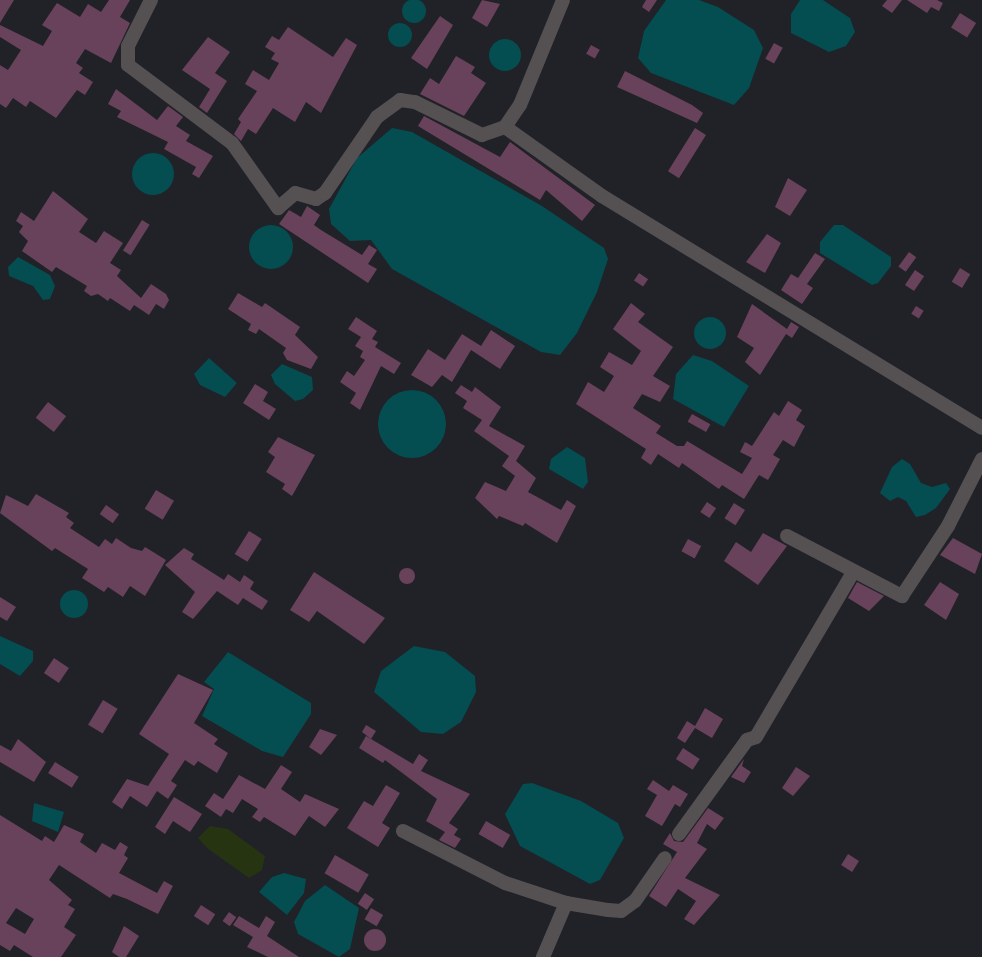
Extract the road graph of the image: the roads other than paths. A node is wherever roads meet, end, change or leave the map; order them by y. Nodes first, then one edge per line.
1 (152, 0) edge
2 (564, 0) edge
3 (505, 128) junction
4 (982, 428) edge
5 (982, 459) edge
6 (787, 536) dead end
7 (853, 572) junction
8 (403, 831) dead end
9 (680, 834) dead end
10 (665, 858) dead end
11 (566, 903) junction
12 (543, 957) edge

1 - 3 street
2 - 3 street
3 - 4 street
5 - 7 street
6 - 7 street
7 - 9 street
8 - 11 street
10 - 11 street
11 - 12 street

